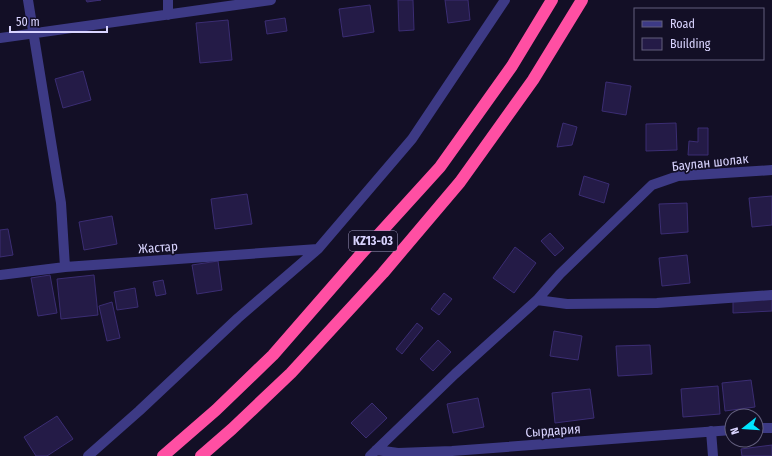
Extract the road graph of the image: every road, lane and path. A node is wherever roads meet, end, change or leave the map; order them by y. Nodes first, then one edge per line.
1 (28, 0) edge
2 (168, 0) edge
3 (271, 0) edge
4 (505, 0) edge
5 (552, 0) edge
6 (582, 0) edge
7 (168, 15) junction
8 (33, 34) junction
9 (0, 38) edge
10 (772, 170) edge
11 (318, 249) junction
12 (65, 267) junction
13 (0, 275) edge
14 (772, 295) edge
15 (537, 300) junction
16 (724, 430) edge
17 (711, 431) junction
18 (373, 453) edge
19 (88, 456) edge
20 (163, 456) edge
21 (201, 456) edge
22 (714, 456) edge

1 - 8 street
2 - 7 street
3 - 7 street
4 - 11 street
5 - 20 highway, KZ13-03
6 - 21 highway, KZ13-03
7 - 8 street
8 - 9 street
8 - 12 street
10 - 15 street, Баулан шолак
11 - 12 street, Жастар
11 - 19 street
12 - 13 street, Жастар
14 - 15 street
15 - 18 street
16 - 17 street, Сырдария
17 - 18 street, Сырдария
17 - 22 street

